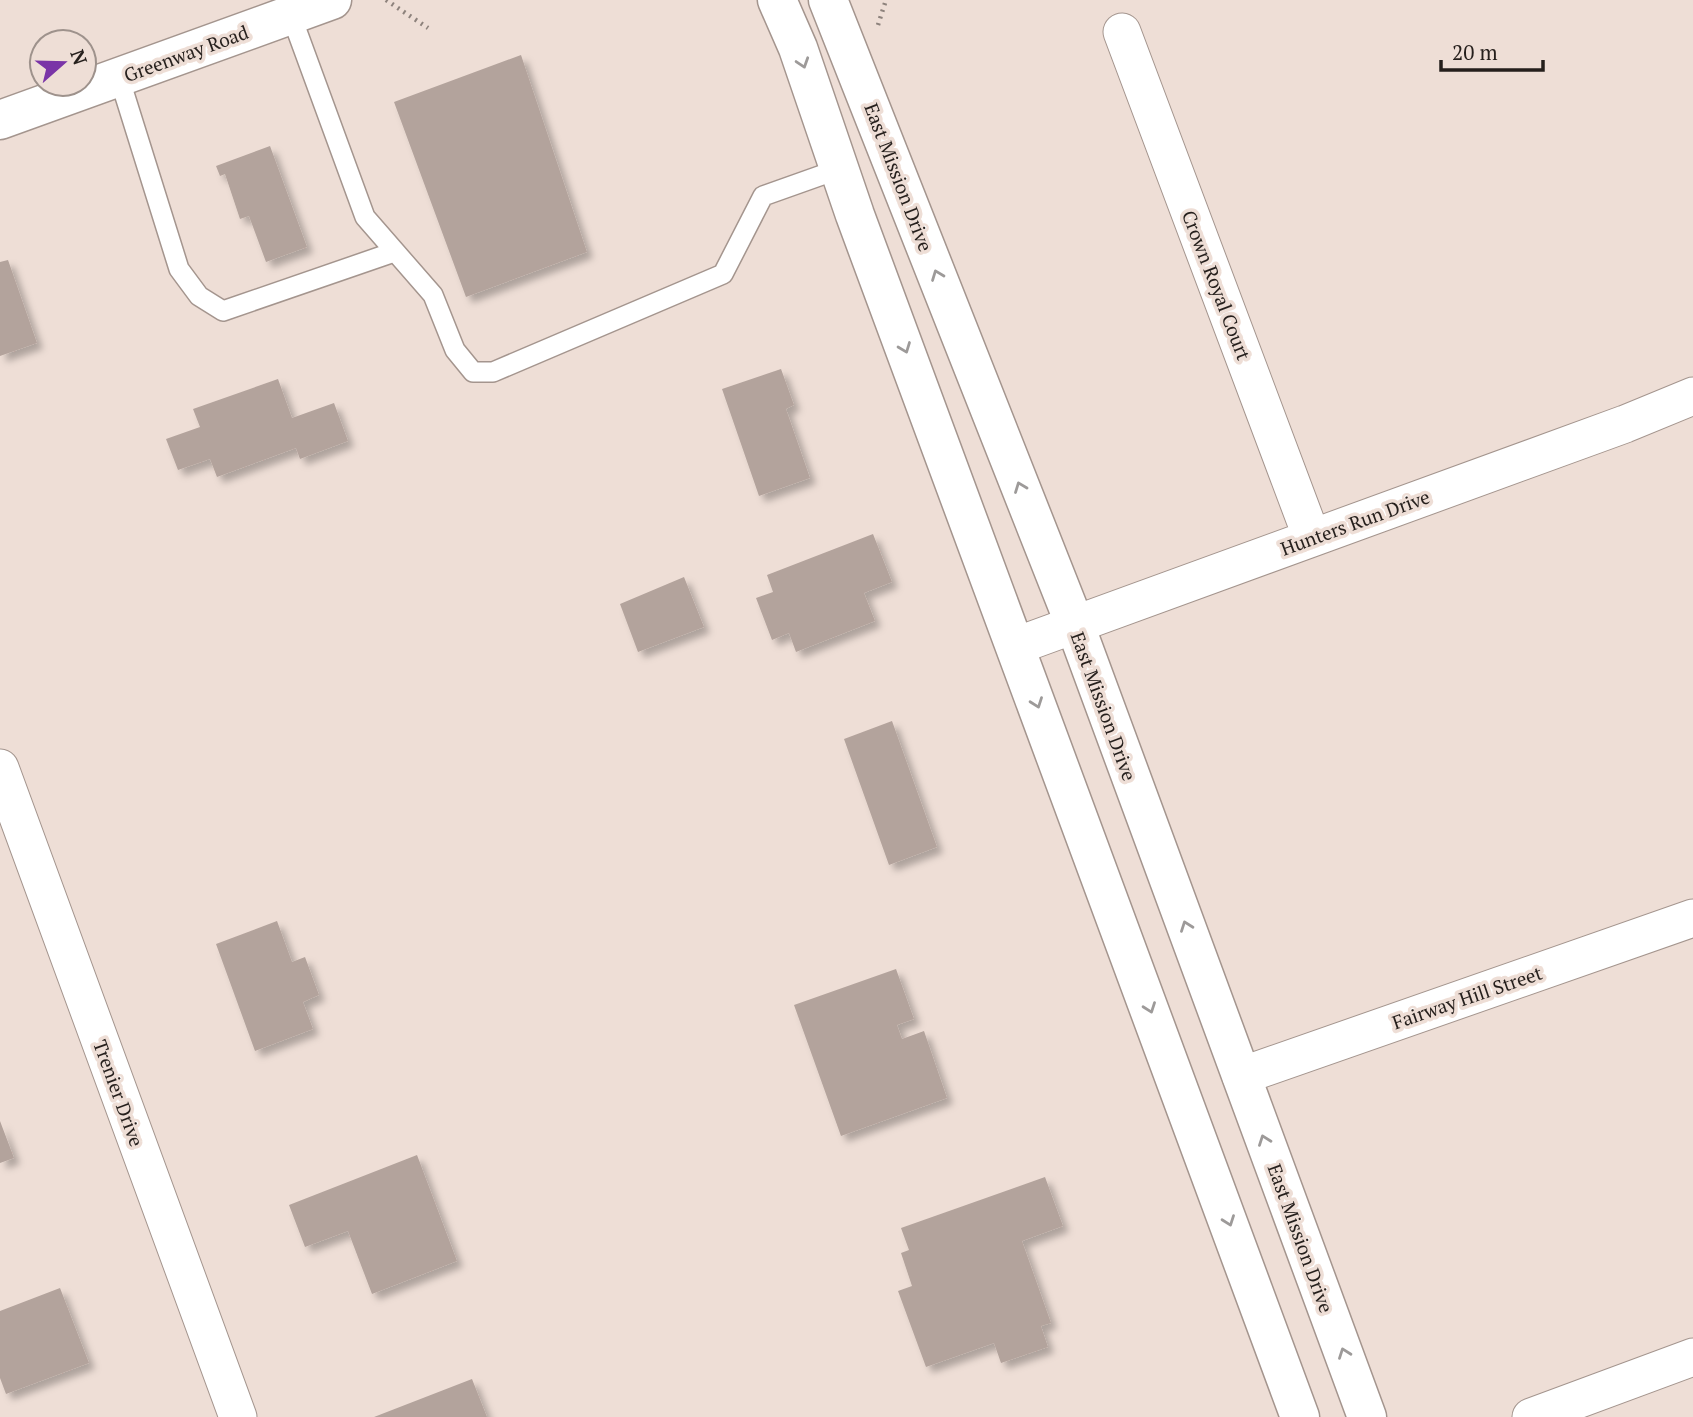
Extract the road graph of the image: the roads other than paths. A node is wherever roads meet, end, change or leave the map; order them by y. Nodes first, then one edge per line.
1 (332, 0) edge
2 (776, 0) edge
3 (828, 0) edge
4 (291, 15) junction
5 (1122, 32) dead end
6 (119, 77) junction
7 (0, 120) edge
8 (839, 169) junction
9 (394, 252) junction
10 (1693, 396) edge
11 (1312, 538) junction
12 (1075, 625) junction
13 (1016, 646) junction
14 (0, 768) edge
15 (1693, 918) edge
16 (1241, 1076) junction
17 (1693, 1357) edge
18 (237, 1417) edge
19 (1300, 1417) edge
20 (1367, 1417) edge
21 (1531, 1417) edge

1 - 4 street, Greenway Road
2 -> 8 street
12 -> 3 street, East Mission Drive
4 - 6 street, Greenway Road
4 - 9 lane
5 - 11 street, Crown Royal Court
6 - 7 street, Greenway Road
6 - 9 lane
8 - 9 lane
8 -> 13 street
10 - 11 street, Hunters Run Drive
11 - 12 street, Hunters Run Drive
12 - 13 street, Hunters Run Drive
16 -> 12 street, East Mission Drive
13 -> 19 street
14 - 18 street, Trenier Drive
15 - 16 street, Fairway Hill Street
20 -> 16 street, East Mission Drive
17 - 21 street

